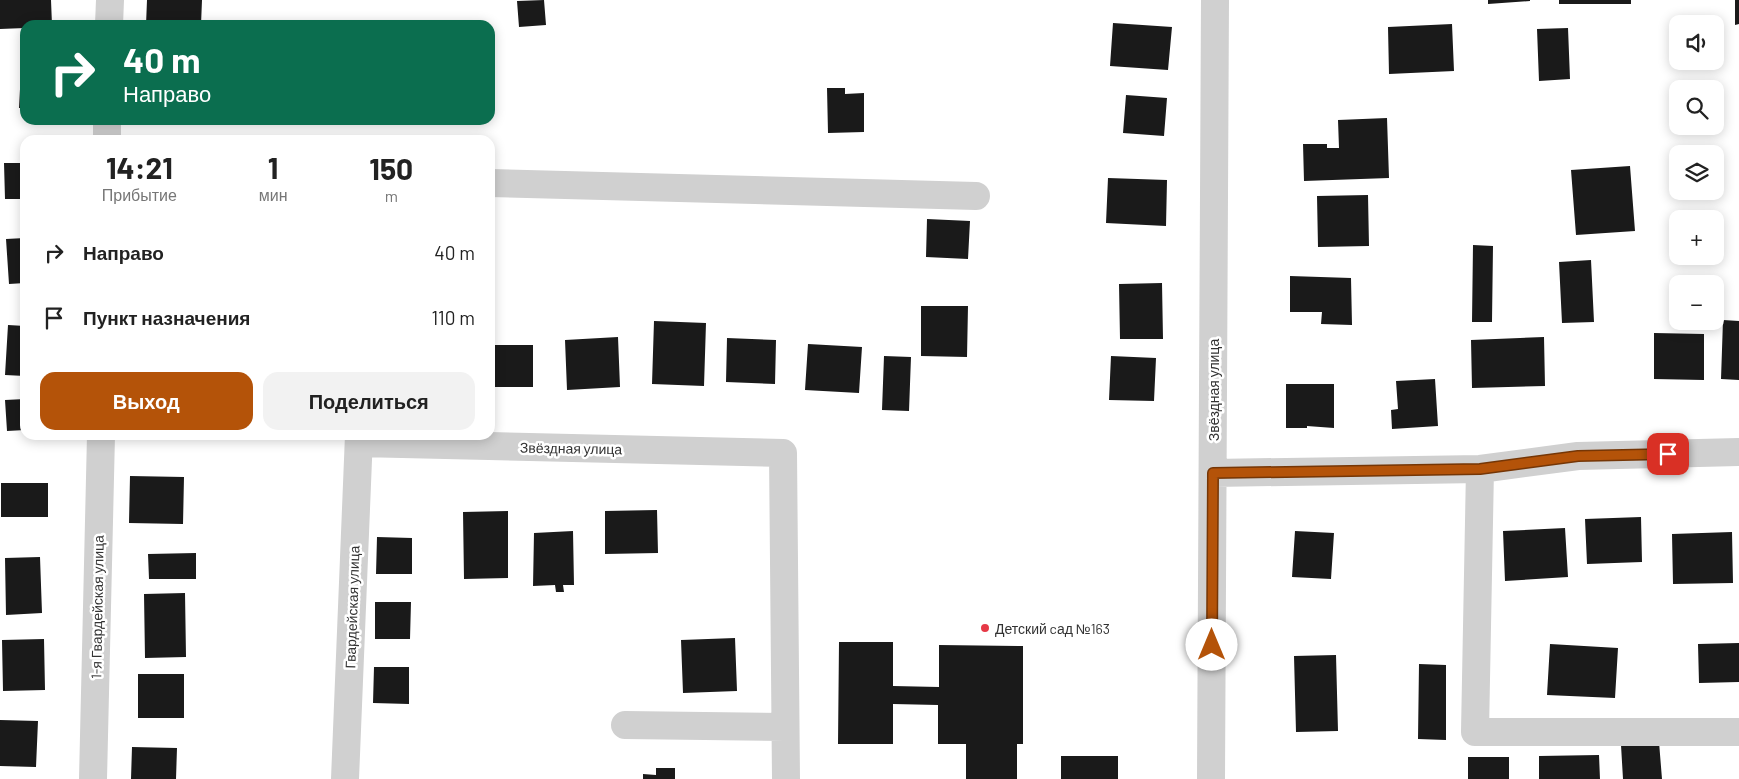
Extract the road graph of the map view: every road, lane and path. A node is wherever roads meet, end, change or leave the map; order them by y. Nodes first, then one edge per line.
1 (110, 0) edge
2 (1215, 0) edge
3 (109, 20) edge
4 (495, 183) edge
5 (976, 196) dead end
6 (101, 440) edge
7 (359, 440) edge
8 (389, 440) edge
9 (1739, 452) edge
10 (1480, 469) junction
11 (1213, 473) junction
12 (626, 725) dead end
13 (785, 727) junction
14 (1739, 732) edge
15 (94, 779) edge
16 (345, 779) edge
17 (786, 779) edge
18 (1211, 779) edge

1 - 3 street
2 - 11 street, Звёздная улица
4 - 5 street
6 - 15 street, 1-я Гвардейская улица
7 - 16 street, Гвардейская улица
8 - 13 street, Звёздная улица
9 - 10 street
10 - 11 street
10 - 14 street
11 - 18 street, Звёздная улица
12 - 13 street
13 - 17 street

